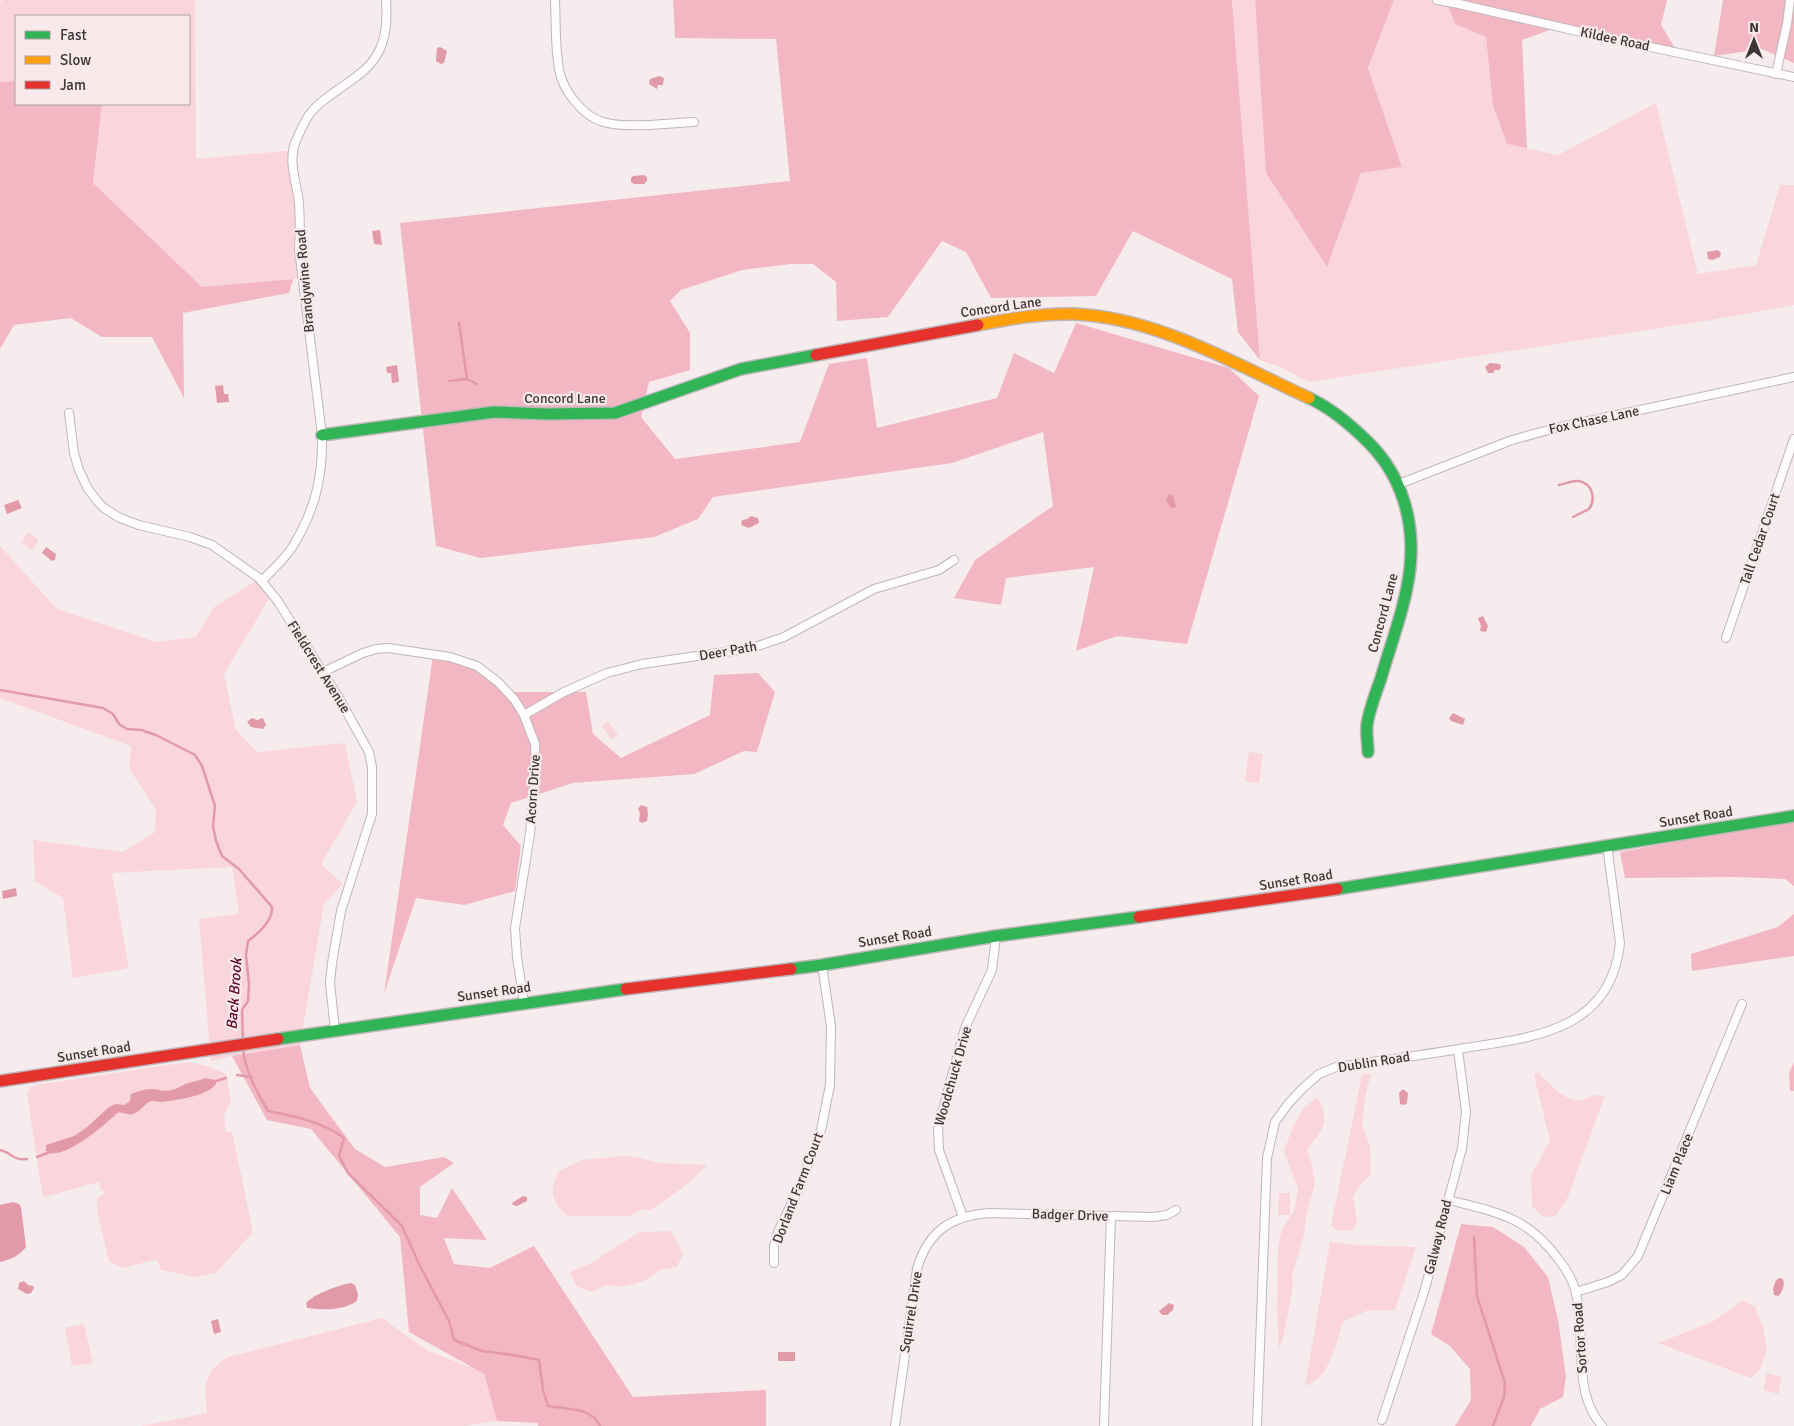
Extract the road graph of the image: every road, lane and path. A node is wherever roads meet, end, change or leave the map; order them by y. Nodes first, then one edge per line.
1 (386, 0) edge
2 (555, 0) edge
3 (1437, 0) edge
4 (1790, 0) edge
5 (1776, 74) junction
6 (1794, 77) edge
7 (694, 122) dead end
8 (1794, 377) edge
9 (69, 413) dead end
10 (322, 435) junction
11 (1794, 439) edge
12 (1399, 484) junction
13 (954, 560) dead end
14 (262, 581) junction
15 (1726, 638) dead end
16 (323, 672) junction
17 (524, 714) junction
18 (1368, 752) dead end
19 (1794, 816) edge
20 (1607, 846) junction
21 (996, 936) junction
22 (822, 965) junction
23 (524, 1003) junction
24 (1742, 1004) dead end
25 (335, 1030) junction
26 (1458, 1050) junction
27 (0, 1081) edge
28 (1449, 1200) junction
29 (1176, 1210) dead end
30 (1111, 1216) junction
31 (963, 1217) junction
32 (774, 1263) dead end
33 (1576, 1292) junction
34 (1382, 1420) dead end
35 (895, 1426) edge
36 (1104, 1426) edge
37 (1257, 1426) edge
38 (1602, 1426) edge

1 - 10 street, Brandywine Road
2 - 7 street
3 - 5 street, Kildee Road
4 - 5 street
5 - 6 street, Kildee Road
8 - 12 street, Fox Chase Lane
9 - 14 street, Fieldcrest Avenue
10 - 12 street, Concord Lane
10 - 14 street, Brandywine Road
11 - 15 street, Tall Cedar Court
12 - 18 street, Concord Lane
13 - 17 street, Deer Path
14 - 16 street, Fieldcrest Avenue
16 - 17 street, Acorn Drive
16 - 25 street, Fieldcrest Avenue
17 - 23 street, Acorn Drive
19 - 20 street, Sunset Road
20 - 21 street, Sunset Road
20 - 26 street, Dublin Road
21 - 22 street, Sunset Road
21 - 31 street, Woodchuck Drive
22 - 23 street, Sunset Road
22 - 32 street, Dorland Farm Court
23 - 25 street, Sunset Road
24 - 33 street, Liam Place
25 - 27 street, Sunset Road
26 - 28 street, Galway Road
26 - 37 street, Dublin Road
28 - 33 street, Sortor Road
28 - 34 street, Galway Road
29 - 30 street, Badger Drive
30 - 31 street, Badger Drive
30 - 36 street
31 - 35 street, Squirrel Drive
33 - 38 street, Sortor Road

